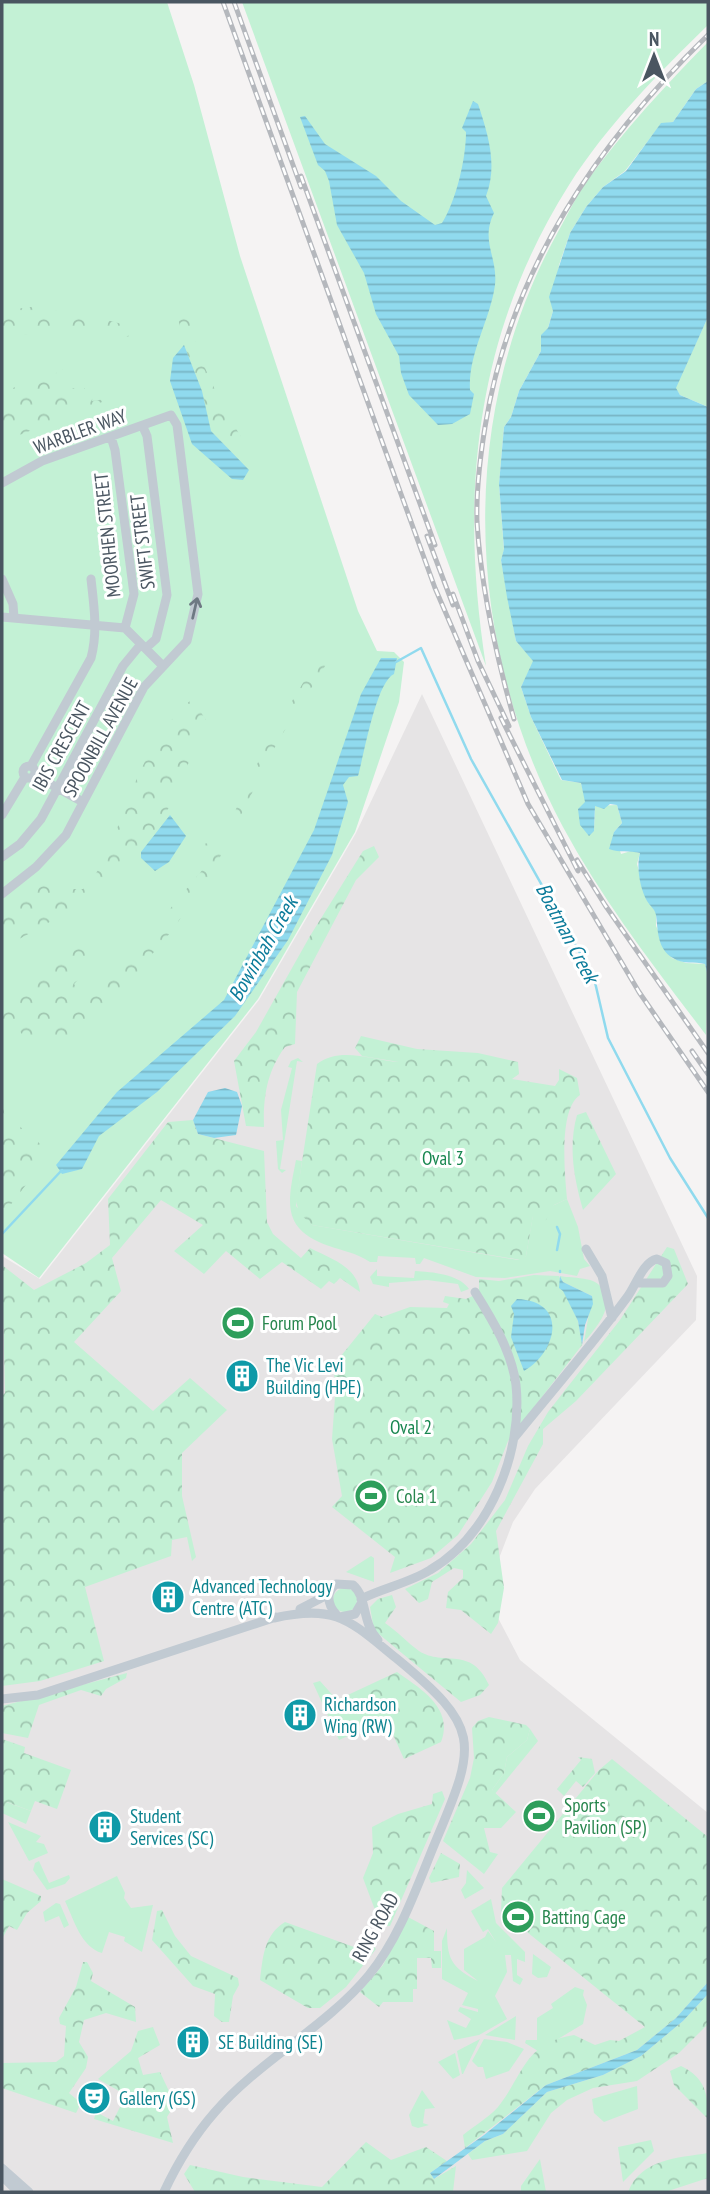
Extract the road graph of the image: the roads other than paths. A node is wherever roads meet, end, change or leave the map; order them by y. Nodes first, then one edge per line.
1 (171, 415) joint
2 (143, 427) junction
3 (111, 437) junction
4 (2, 483) edge
5 (2, 579) edge
6 (91, 579) dead end
7 (2, 617) edge
8 (14, 618) junction
9 (95, 626) junction
10 (125, 628) junction
11 (144, 646) junction
12 (162, 665) junction
13 (30, 773) junction
14 (58, 788) junction
15 (83, 802) junction
16 (2, 815) edge
17 (2, 857) edge
18 (2, 894) edge
19 (586, 1249) dead end
20 (638, 1283) dead end
21 (475, 1292) dead end
22 (612, 1318) junction
23 (514, 1438) junction
24 (329, 1594) junction
25 (360, 1597) junction
26 (338, 1616) junction
27 (274, 1618) junction
28 (388, 1652) junction
29 (2, 1699) edge
30 (2, 2168) edge
31 (2, 2176) edge
32 (18, 2192) edge
33 (29, 2192) edge
34 (166, 2192) edge

1 - 2 street, WARBLER WAY
12 -> 1 street, SPOONBILL AVENUE
2 - 3 street, WARBLER WAY
2 - 11 street, SWIFT STREET
3 - 4 street, WARBLER WAY
3 - 10 street, MOORHEN STREET
5 - 8 street
6 - 9 street
7 - 8 street
8 - 9 street
9 - 10 street
9 - 13 street
10 - 11 street
11 - 12 street
11 - 14 street, IBIS CRESCENT
12 - 15 street, SPOONBILL AVENUE
13 - 14 street
13 - 16 street
14 - 15 street
14 - 17 street, IBIS CRESCENT
15 - 18 street, SPOONBILL AVENUE
19 - 22 street
20 - 22 street
21 - 23 street
22 - 23 street
23 - 25 street
24 - 25 street
24 - 26 street
24 - 27 street
25 - 26 street
25 - 28 street, RING ROAD
26 - 27 street
26 - 28 street, RING ROAD
27 - 29 street
28 - 34 street, RING ROAD
30 - 33 street
31 - 32 street

